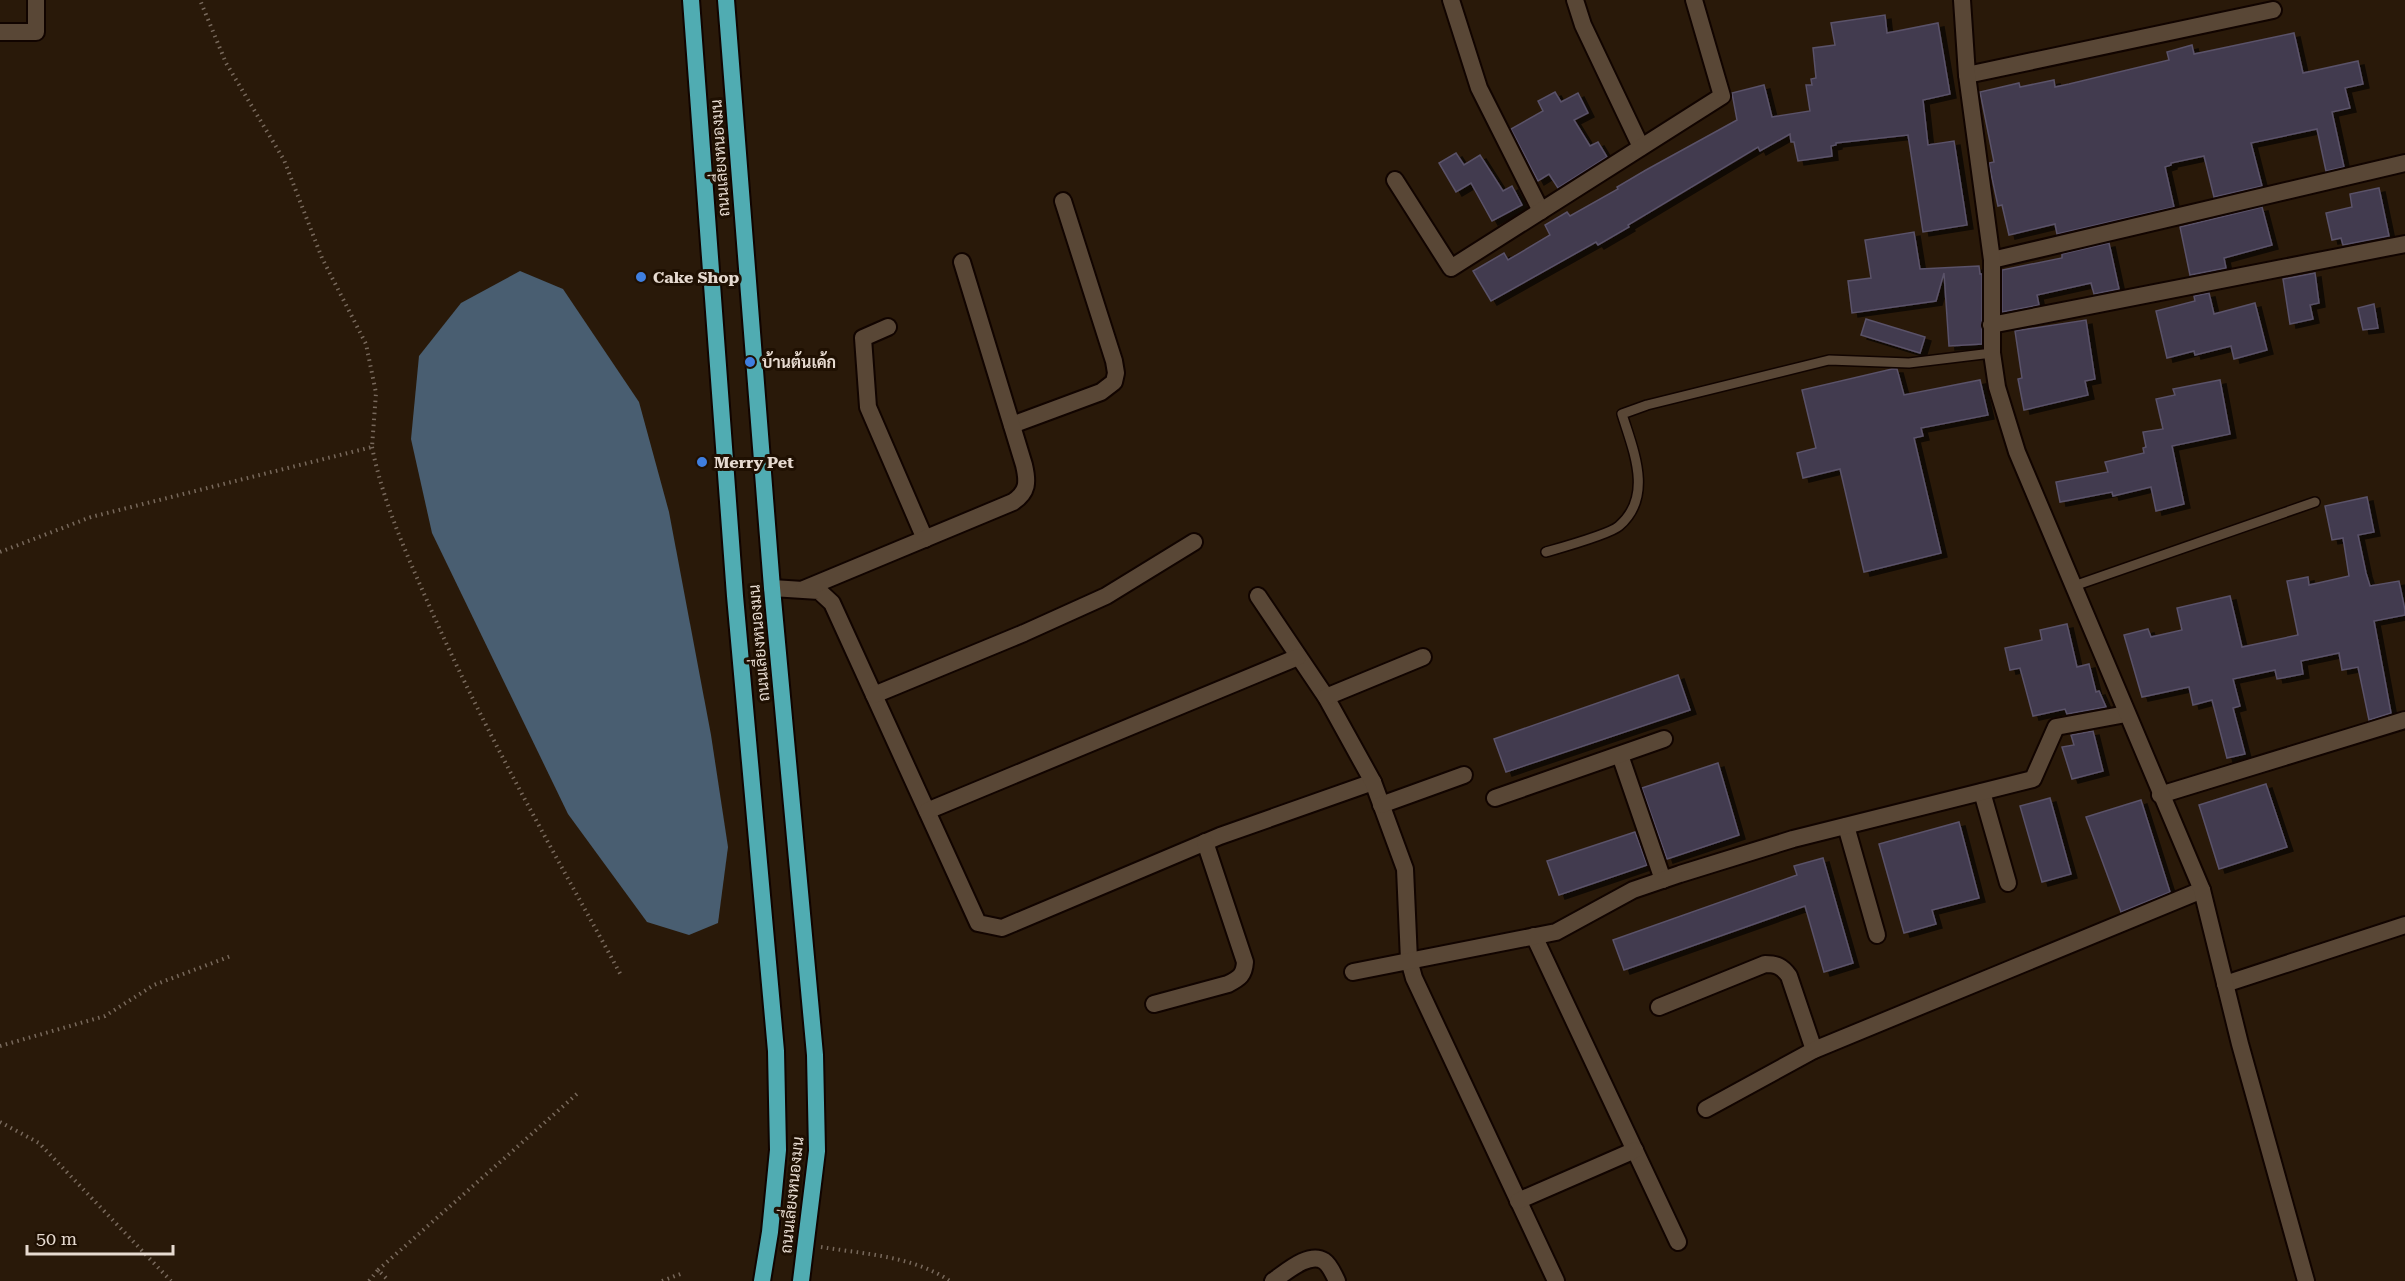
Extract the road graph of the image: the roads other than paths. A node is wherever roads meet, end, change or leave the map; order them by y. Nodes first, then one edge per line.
1 (36, 0) edge
2 (691, 0) edge
3 (726, 0) edge
4 (1451, 0) edge
5 (1575, 0) edge
6 (1694, 0) edge
7 (1962, 0) edge
8 (2273, 10) dead end
9 (0, 32) edge
10 (1967, 75) junction
11 (1641, 147) junction
12 (2405, 164) edge
13 (1395, 180) dead end
14 (1063, 201) dead end
15 (1541, 211) junction
16 (2405, 244) edge
17 (1992, 260) junction
18 (962, 261) dead end
19 (1991, 325) junction
20 (888, 327) dead end
21 (1992, 353) junction
22 (1012, 425) junction
23 (2315, 502) dead end
24 (925, 538) junction
25 (1194, 543) dead end
26 (1546, 552) dead end
27 (2074, 586) junction
28 (772, 588) junction
29 (801, 590) junction
30 (1258, 596) dead end
31 (1298, 657) junction
32 (1423, 657) dead end
33 (874, 695) junction
34 (1326, 697) junction
35 (2126, 714) junction
36 (2405, 720) edge
37 (1664, 739) dead end
38 (1620, 755) junction
39 (1464, 775) dead end
40 (1373, 782) junction
41 (1982, 792) junction
42 (2160, 795) junction
43 (1495, 798) dead end
44 (1381, 805) junction
45 (927, 811) junction
46 (1846, 826) junction
47 (1205, 842) junction
48 (1664, 880) junction
49 (2008, 884) dead end
50 (2202, 890) junction
51 (2405, 924) edge
52 (1877, 935) dead end
53 (1534, 936) junction
54 (1409, 960) junction
55 (1353, 972) dead end
56 (2225, 984) junction
57 (1154, 1004) dead end
58 (1659, 1007) dead end
59 (1814, 1050) junction
60 (1706, 1109) dead end
61 (1635, 1150) junction
62 (1518, 1201) junction
63 (1678, 1242) dead end
64 (762, 1281) edge
65 (801, 1281) edge
66 (1273, 1281) edge
67 (1337, 1281) edge
68 (1556, 1281) edge
69 (2306, 1281) edge

1 - 9 street
2 - 64 highway, ถนนเลี่ยงหนองมน
3 - 28 highway, ถนนเลี่ยงหนองมน
4 - 15 street
5 - 11 street
6 - 11 street
7 - 10 street
8 - 10 street
10 - 17 street
11 - 15 street
12 - 17 street
13 - 15 street
14 - 22 street
16 - 19 street
17 - 19 street
18 - 22 street
19 - 21 street
20 - 24 street
21 - 26 lane
21 - 27 street
22 - 24 street
23 - 27 lane
24 - 29 street
25 - 33 street
27 - 35 street
28 - 29 street
28 - 65 highway, ถนนเลี่ยงหนองมน
29 - 33 street
30 - 31 street
31 - 34 street
31 - 45 street
32 - 34 street
33 - 45 street
34 - 40 street
35 - 41 street
35 - 42 street
36 - 42 street
37 - 38 street
38 - 43 street
38 - 48 street
39 - 44 street
40 - 44 street
40 - 47 street
41 - 46 street
41 - 49 street
42 - 50 street
44 - 54 street
45 - 47 street
46 - 48 street
46 - 52 street
47 - 57 street
48 - 53 street
50 - 56 street
50 - 59 street
51 - 56 street
53 - 54 street
53 - 61 street
54 - 55 street
54 - 62 street
56 - 69 street
58 - 59 street
59 - 60 street
61 - 62 street
61 - 63 street
62 - 68 street
66 - 67 street

